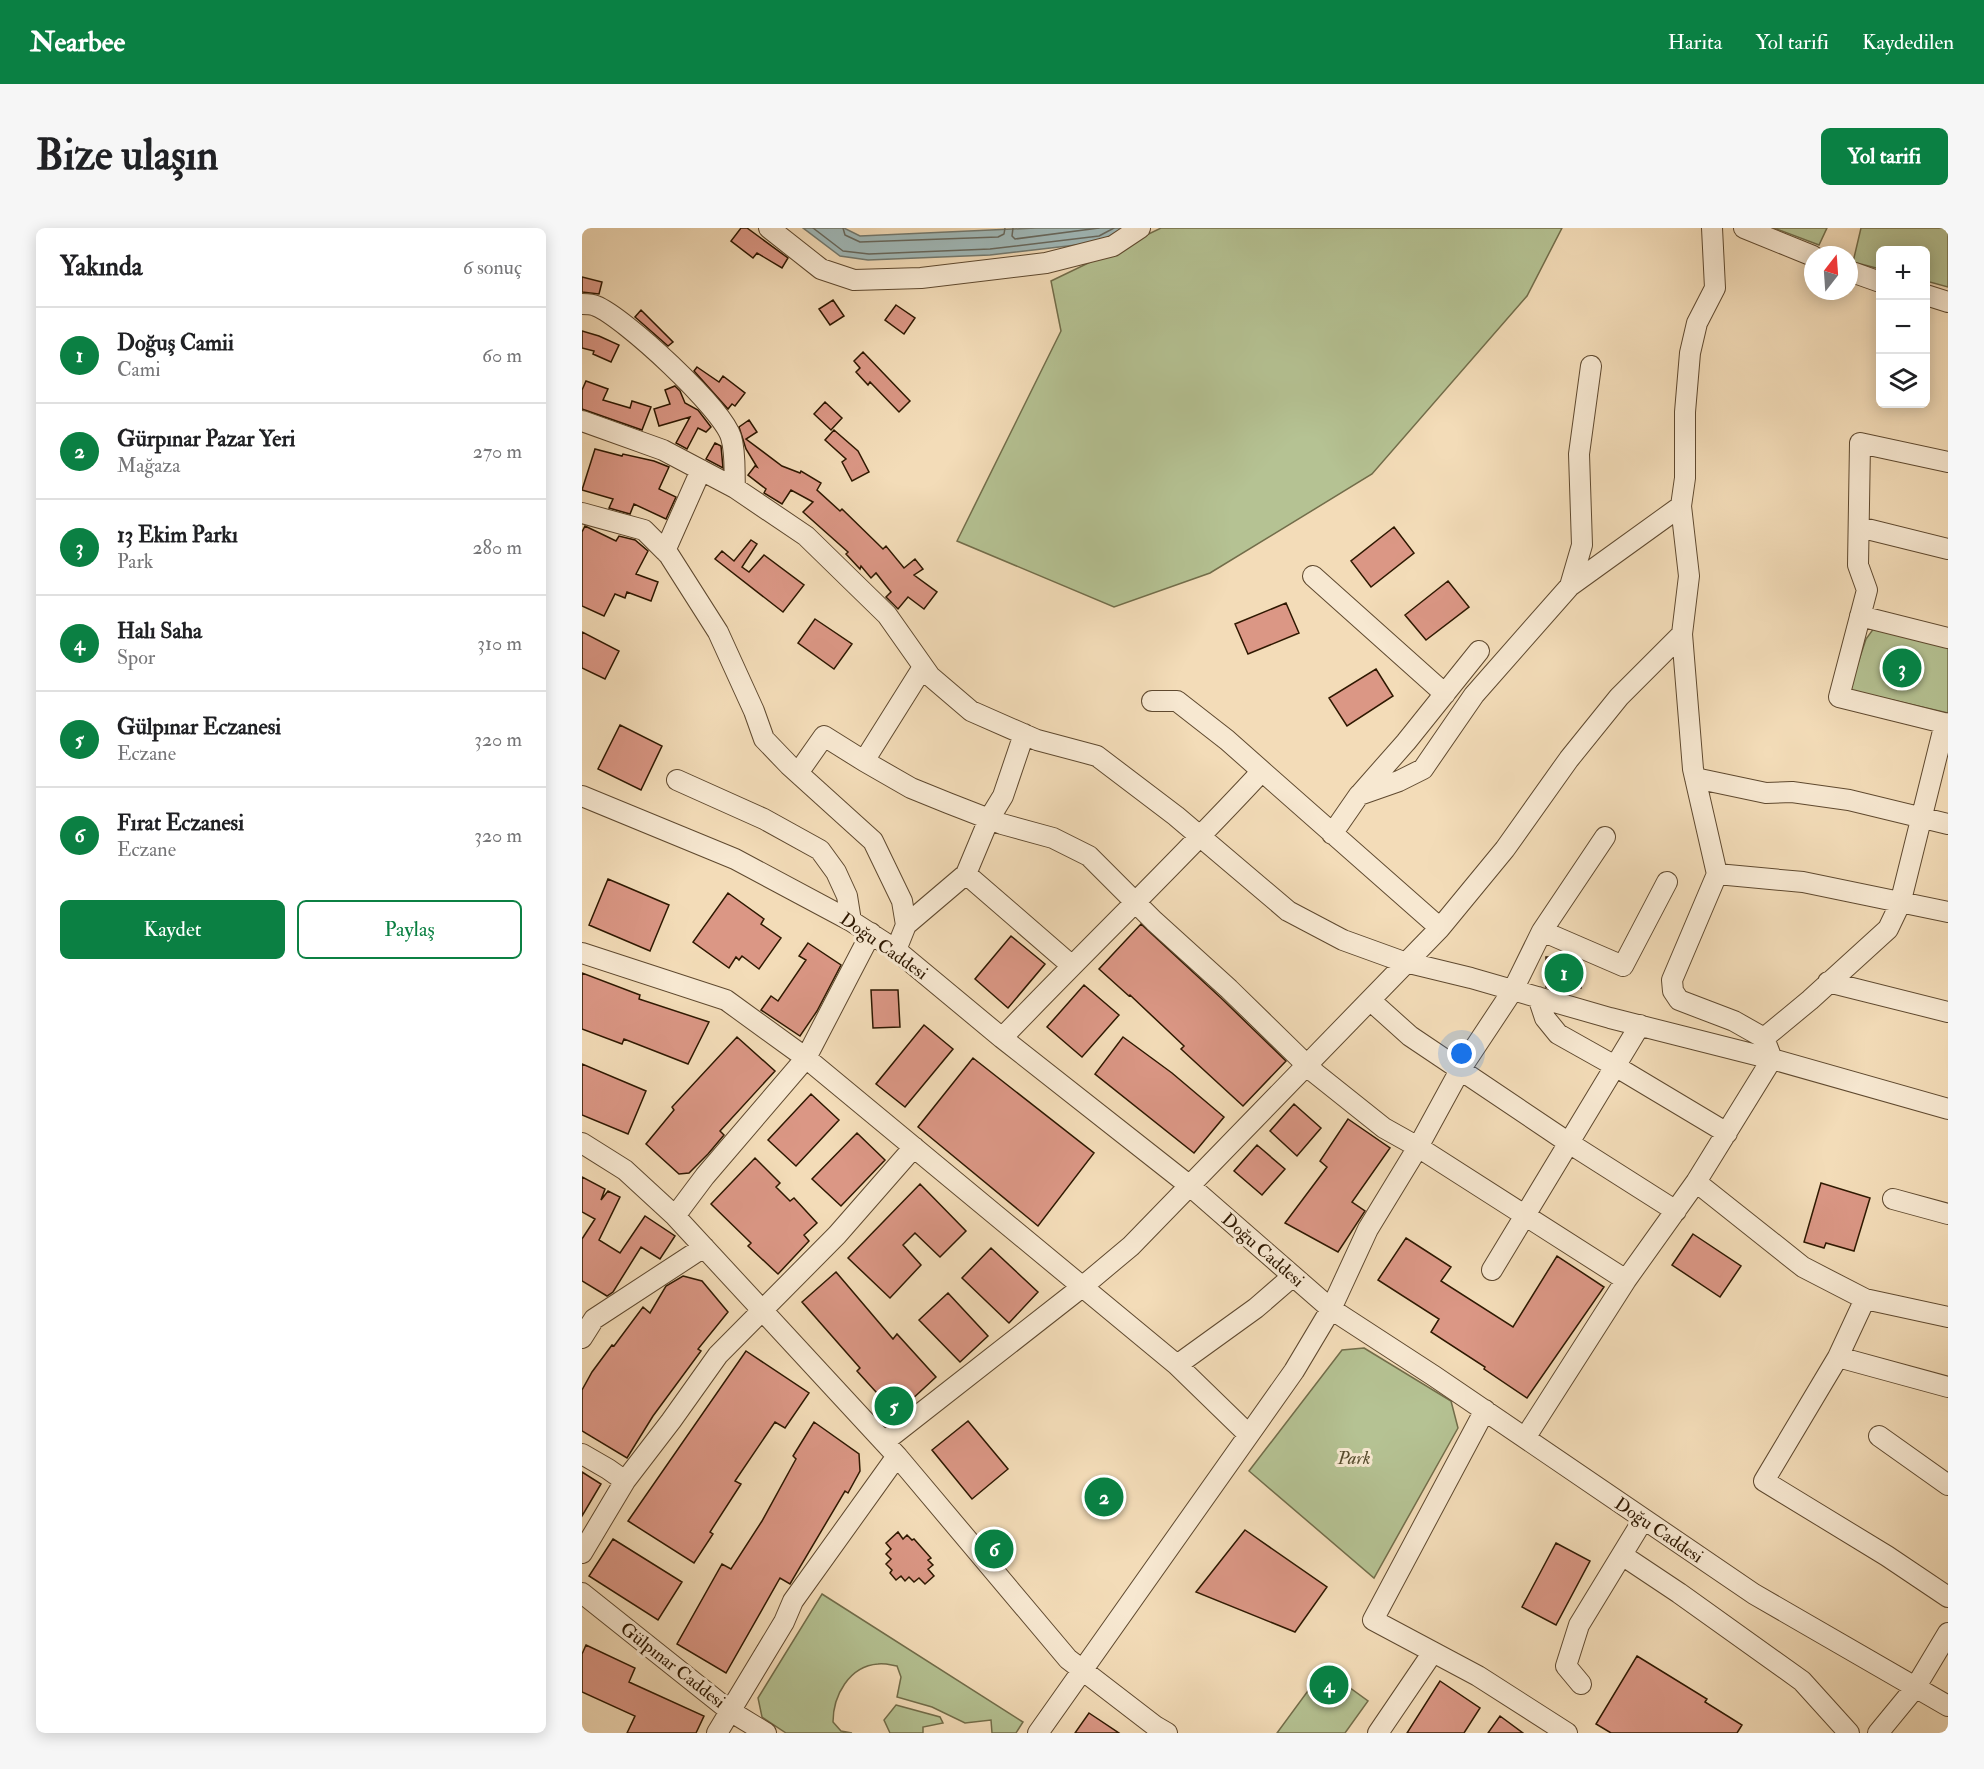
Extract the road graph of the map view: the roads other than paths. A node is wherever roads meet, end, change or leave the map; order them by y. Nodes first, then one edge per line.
1 (770, 228) edge
2 (1140, 228) edge
3 (1712, 228) edge
4 (1744, 228) edge
5 (1804, 252) edge
6 (1858, 274) edge
7 (1876, 280) edge
8 (1930, 296) edge
9 (1948, 302) edge
10 (582, 304) edge
11 (1591, 366) dead end
12 (582, 421) edge
13 (1948, 462) edge
14 (701, 470) junction
15 (735, 488) junction
16 (1681, 506) junction
17 (582, 513) edge
18 (1859, 527) junction
19 (1948, 549) edge
20 (665, 551) junction
21 (1313, 576) dead end
22 (1570, 586) junction
23 (1860, 616) junction
24 (1682, 634) junction
25 (1948, 638) edge
26 (1479, 651) dead end
27 (923, 667) junction
28 (1445, 694) junction
29 (1152, 701) dead end
30 (1947, 724) edge
31 (1024, 734) junction
32 (864, 761) junction
33 (1262, 771) junction
34 (798, 773) junction
35 (1695, 778) junction
36 (677, 780) dead end
37 (1359, 795) junction
38 (582, 796) edge
39 (1921, 818) junction
40 (989, 819) junction
41 (1948, 824) edge
42 (1332, 834) junction
43 (1201, 837) junction
44 (1605, 837) dead end
45 (966, 874) junction
46 (1717, 874) junction
47 (1667, 882) dead end
48 (1900, 901) junction
49 (1134, 902) junction
50 (1948, 912) edge
51 (852, 921) junction
52 (906, 925) junction
53 (1440, 928) junction
54 (1542, 931) junction
55 (871, 933) junction
56 (896, 950) junction
57 (582, 953) edge
58 (1408, 962) junction
59 (1071, 965) junction
60 (1828, 982) junction
61 (1513, 990) junction
62 (1538, 997) junction
63 (1371, 1001) junction
64 (1948, 1012) edge
65 (1640, 1025) junction
66 (1002, 1038) junction
67 (1764, 1038) junction
68 (806, 1058) junction
69 (1772, 1059) junction
70 (1308, 1065) junction
71 (1615, 1066) junction
72 (1460, 1070) junction
73 (1948, 1109) edge
74 (1727, 1132) junction
75 (582, 1143) edge
76 (1569, 1143) junction
77 (914, 1147) junction
78 (1418, 1147) junction
79 (1696, 1182) junction
80 (1190, 1186) junction
81 (1893, 1199) dead end
82 (1676, 1211) junction
83 (1948, 1214) edge
84 (675, 1216) junction
85 (1524, 1216) junction
86 (704, 1247) junction
87 (1492, 1270) dead end
88 (1293, 1276) junction
89 (1626, 1280) junction
90 (1082, 1287) junction
91 (1866, 1299) junction
92 (1331, 1309) junction
93 (763, 1310) junction
94 (588, 1315) edge
95 (1948, 1317) edge
96 (582, 1338) edge
97 (1838, 1357) junction
98 (1177, 1365) junction
99 (1948, 1387) edge
100 (1485, 1410) junction
101 (1248, 1434) junction
102 (1879, 1436) dead end
103 (1525, 1438) junction
104 (890, 1449) junction
105 (582, 1454) edge
106 (625, 1481) junction
107 (1948, 1485) edge
108 (1643, 1520) junction
109 (582, 1553) edge
110 (1622, 1555) junction
111 (582, 1593) edge
112 (1948, 1597) edge
113 (1948, 1633) edge
114 (1433, 1652) junction
115 (1081, 1669) junction
116 (1581, 1684) dead end
117 (1915, 1688) junction
118 (1948, 1706) edge
119 (730, 1711) junction
120 (717, 1733) edge
121 (766, 1733) edge
122 (1038, 1733) edge
123 (1167, 1733) edge
124 (1378, 1733) edge
125 (1567, 1733) edge
126 (1849, 1733) edge
127 (1878, 1733) edge

1 - 2 street
3 - 16 street
4 - 5 street
6 - 7 street
8 - 9 street
10 - 15 street
11 - 22 street
12 - 14 street
13 - 18 street
14 - 15 street
14 - 20 street
15 - 27 street
16 - 22 street
16 - 24 street
17 - 20 street
18 - 19 street
18 - 23 street
20 - 34 street
21 - 28 street
22 - 37 street
23 - 25 street
23 - 30 street
24 - 35 street
24 - 53 street
26 - 28 street
27 - 31 street
27 - 32 street
28 - 37 street
29 - 33 street
30 - 39 street
31 - 40 street
31 - 43 street
32 - 34 street
32 - 40 street
33 - 42 street
33 - 43 street
34 - 52 street
35 - 39 street
35 - 46 street
36 - 51 street
37 - 42 street
38 - 51 street, Doğu Caddesi
39 - 41 street
39 - 48 street
40 - 45 street
40 - 49 street
42 - 53 street
43 - 49 street
43 - 58 street
44 - 54 street
45 - 52 street
45 - 59 street
46 - 48 street
46 - 67 street
47 - 54 street
48 - 50 street
48 - 60 street
49 - 59 street
49 - 70 street
51 - 55 street, Doğu Caddesi
52 - 56 street
53 - 58 street
54 - 61 street
55 - 56 street, Doğu Caddesi
55 - 68 street
56 - 66 street, Doğu Caddesi
57 - 68 street
58 - 61 street
58 - 63 street
59 - 66 street
60 - 64 street
60 - 67 street
61 - 62 street
61 - 72 street
62 - 65 street
62 - 71 street
63 - 70 street
63 - 72 street
65 - 69 street
65 - 71 street
66 - 80 street, Doğu Caddesi
67 - 69 street
68 - 77 street
68 - 84 street
69 - 73 street
69 - 74 street
70 - 78 street
70 - 80 street
71 - 74 street
71 - 76 street
72 - 76 street
72 - 78 street
74 - 79 street
75 - 84 street
76 - 82 street
76 - 85 street
77 - 90 street
77 - 93 street
78 - 85 street
78 - 92 street
79 - 82 street
79 - 91 street
80 - 88 street, Doğu Caddesi
80 - 90 street
81 - 83 street
82 - 89 street
84 - 86 street
85 - 87 street
85 - 89 street
86 - 93 street
86 - 94 street
88 - 92 street, Doğu Caddesi
88 - 98 street
89 - 103 street
90 - 98 street
90 - 104 street
91 - 95 street
91 - 97 street
92 - 100 street, Doğu Caddesi
92 - 101 street
93 - 104 street
93 - 106 street
94 - 96 street
97 - 99 street
97 - 112 street
98 - 101 street
100 - 103 street, Doğu Caddesi
100 - 114 street
101 - 115 street
102 - 107 street
103 - 108 street, Doğu Caddesi
104 - 115 street
104 - 119 street
105 - 106 street
106 - 109 street
108 - 110 street
108 - 117 street, Doğu Caddesi
110 - 116 street
110 - 126 street
111 - 119 street, Gülpınar Caddesi
113 - 117 street
114 - 124 street
114 - 125 street
115 - 122 street
115 - 123 street
117 - 118 street, Doğu Caddesi
117 - 127 street
119 - 120 street
119 - 121 street, Gülpınar Caddesi

